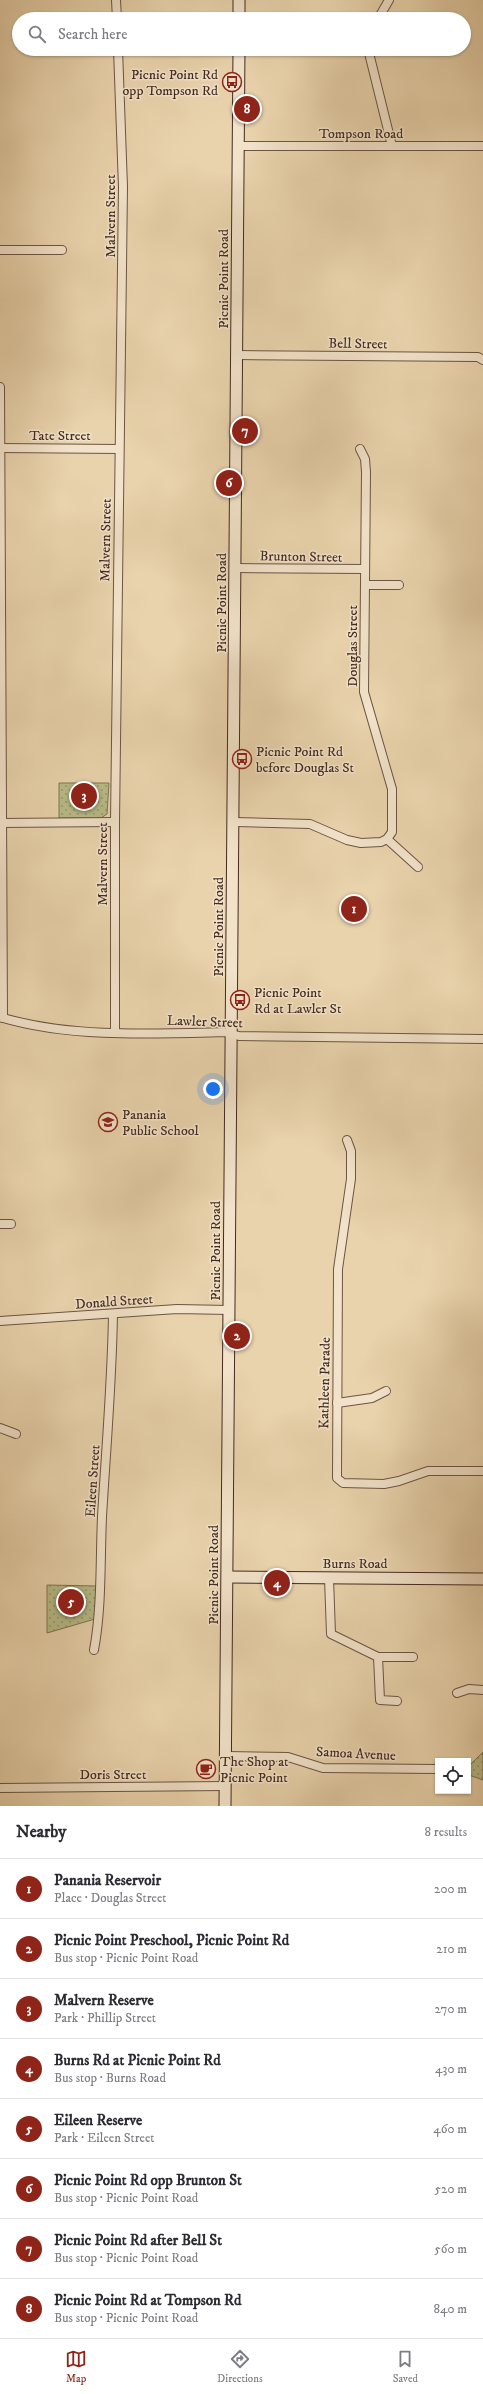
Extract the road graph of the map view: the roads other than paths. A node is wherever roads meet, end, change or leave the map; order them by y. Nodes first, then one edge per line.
1 (116, 0) edge
2 (239, 0) edge
3 (389, 0) edge
4 (117, 12) edge
5 (239, 12) edge
6 (382, 12) edge
7 (118, 56) edge
8 (239, 56) edge
9 (370, 56) edge
10 (239, 146) junction
11 (392, 146) junction
12 (483, 146) edge
13 (0, 250) edge
14 (62, 250) dead end
15 (238, 355) junction
16 (481, 357) edge
17 (0, 388) edge
18 (0, 448) edge
19 (119, 449) junction
20 (360, 449) dead end
21 (236, 568) junction
22 (365, 569) junction
23 (365, 585) junction
24 (399, 585) dead end
25 (115, 822) junction
26 (234, 822) junction
27 (1, 823) edge
28 (387, 839) junction
29 (418, 867) dead end
30 (2, 1018) edge
31 (114, 1032) junction
32 (232, 1034) junction
33 (483, 1039) edge
34 (347, 1140) dead end
35 (0, 1224) edge
36 (11, 1224) dead end
37 (230, 1310) junction
38 (113, 1314) junction
39 (0, 1321) edge
40 (386, 1391) dead end
41 (337, 1403) junction
42 (0, 1428) edge
43 (16, 1434) dead end
44 (483, 1471) edge
45 (228, 1577) junction
46 (329, 1578) junction
47 (483, 1579) edge
48 (94, 1650) dead end
49 (378, 1657) junction
50 (413, 1657) dead end
51 (483, 1690) edge
52 (457, 1693) dead end
53 (397, 1701) dead end
54 (226, 1756) junction
55 (435, 1769) edge
56 (226, 1786) junction
57 (0, 1788) edge
58 (226, 1806) edge

1 - 4 street
2 - 5 street
3 - 6 street
7 - 19 street, Malvern Street
8 - 10 street, Picnic Point Road
9 - 11 street
10 - 11 street, Tompson Road
10 - 15 street, Picnic Point Road
11 - 12 street, Tompson Road
13 - 14 street
15 - 16 street, Bell Street
15 - 21 street, Picnic Point Road
17 - 18 street
18 - 19 street, Tate Street
18 - 27 street
19 - 25 street, Malvern Street
20 - 22 street, Douglas Street
21 - 22 street, Brunton Street
21 - 26 street, Picnic Point Road
22 - 23 street, Douglas Street
23 - 24 street
23 - 28 street, Douglas Street
25 - 27 street
25 - 31 street, Malvern Street
26 - 28 street
26 - 32 street, Picnic Point Road
27 - 30 street
28 - 29 street
30 - 31 street, Lawler Street
31 - 32 street, Lawler Street
32 - 33 street, Lawler Street
32 - 37 street, Picnic Point Road
34 - 41 street, Kathleen Parade
35 - 36 street
37 - 38 street, Donald Street
37 - 45 street, Picnic Point Road
38 - 39 street, Donald Street
38 - 48 street, Eileen Street
40 - 41 street
41 - 44 street, Kathleen Parade
42 - 43 street
45 - 46 street, Burns Road
45 - 54 street, Picnic Point Road
46 - 47 street, Burns Road
46 - 49 street
49 - 50 street
49 - 53 street
51 - 52 street
54 - 55 street, Samoa Avenue
54 - 56 street, Picnic Point Road
56 - 57 street, Doris Street
56 - 58 street, Picnic Point Road

